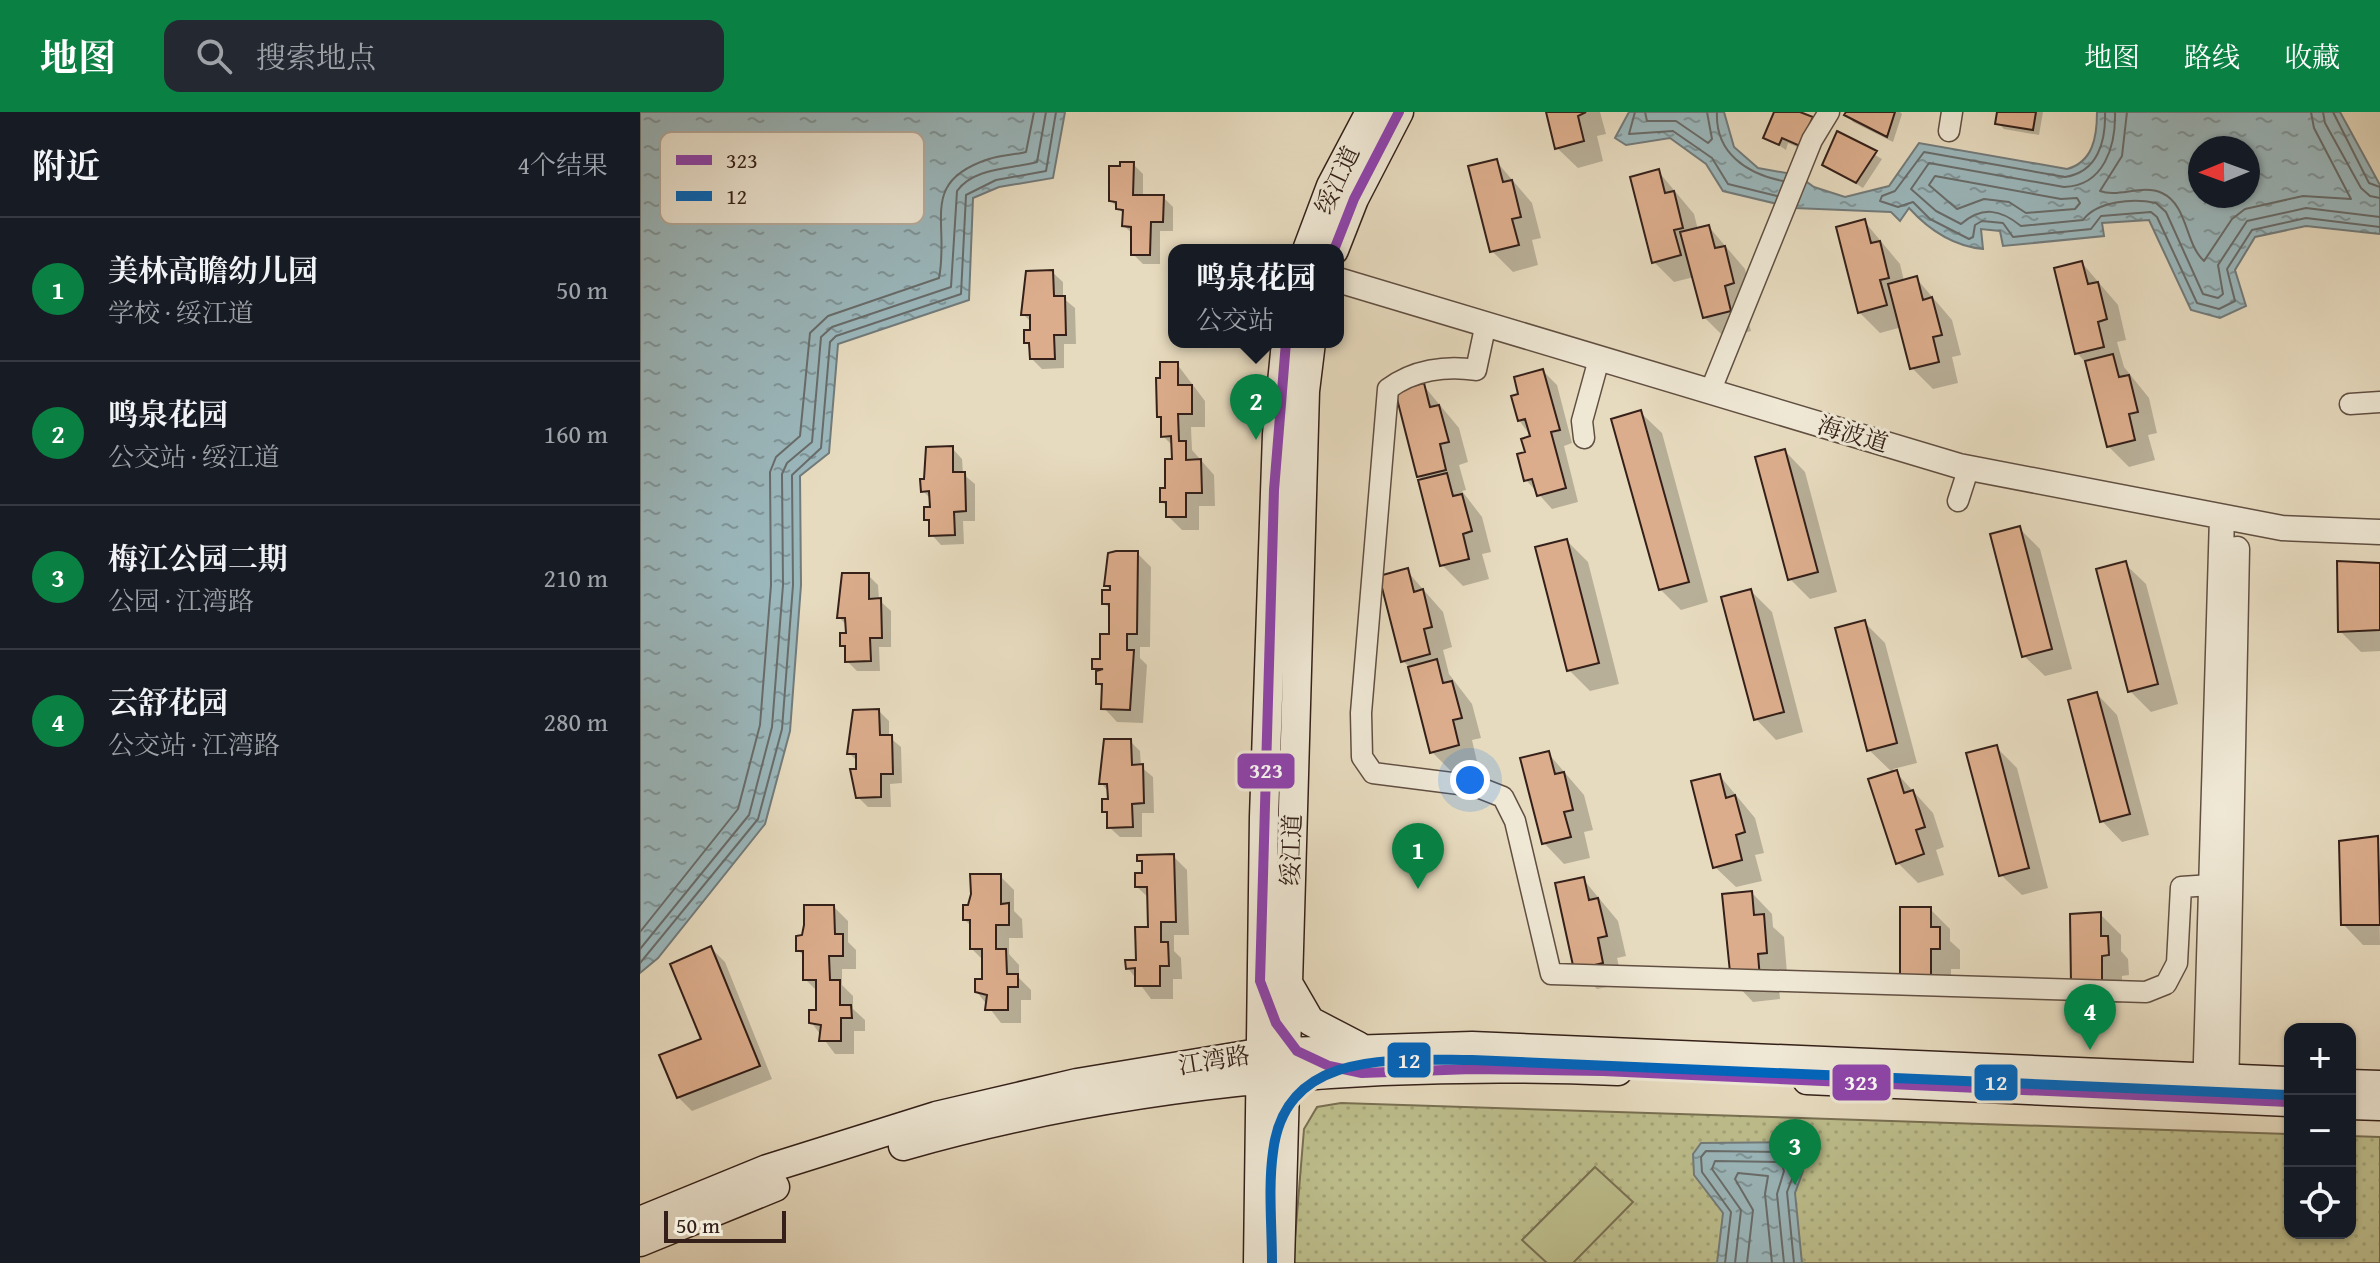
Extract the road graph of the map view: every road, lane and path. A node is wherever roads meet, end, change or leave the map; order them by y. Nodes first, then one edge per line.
1 (1370, 112) edge
2 (1399, 112) edge
3 (1829, 112) edge
4 (1309, 244) edge
5 (1336, 244) edge
6 (1344, 282) edge
7 (1486, 323) junction
8 (1286, 348) edge
9 (1310, 348) edge
10 (1599, 359) junction
11 (1710, 392) junction
12 (2380, 402) edge
13 (2350, 404) dead end
14 (1584, 438) dead end
15 (1969, 467) junction
16 (1958, 501) dead end
17 (2230, 518) junction
18 (2380, 532) edge
19 (2221, 885) junction
20 (1274, 981) junction
21 (1362, 1060) junction
22 (1285, 1064) junction
23 (2284, 1082) edge
24 (2356, 1084) edge
25 (2380, 1085) edge
26 (2216, 1088) junction
27 (2284, 1101) edge
28 (2356, 1105) edge
29 (2380, 1106) edge
30 (1271, 1145) junction
31 (640, 1221) edge
32 (640, 1242) edge
33 (1258, 1263) edge
34 (1280, 1263) edge

1 - 4 main road, 绥江道
2 - 5 main road, 绥江道
3 - 11 street
6 - 7 street, 海波道
7 - 10 street, 海波道
7 - 19 street
8 - 20 main road, 绥江道
9 - 20 main road, 绥江道
10 - 11 street, 海波道
10 - 14 street
11 - 15 street, 海波道
12 - 13 street
15 - 16 street
15 - 17 street, 海波道
17 - 18 street, 海波道
17 - 19 street
19 - 26 street
20 - 21 main road
20 - 22 main road
21 - 22 main road, 江湾路
21 - 26 main road, 江湾路
21 - 30 main road
22 - 30 main road
22 - 31 main road, 江湾路
22 - 32 main road, 江湾路
23 - 26 main road, 江湾路
24 - 25 main road
26 - 27 main road, 江湾路
28 - 29 main road
30 - 33 main road
30 - 34 main road

